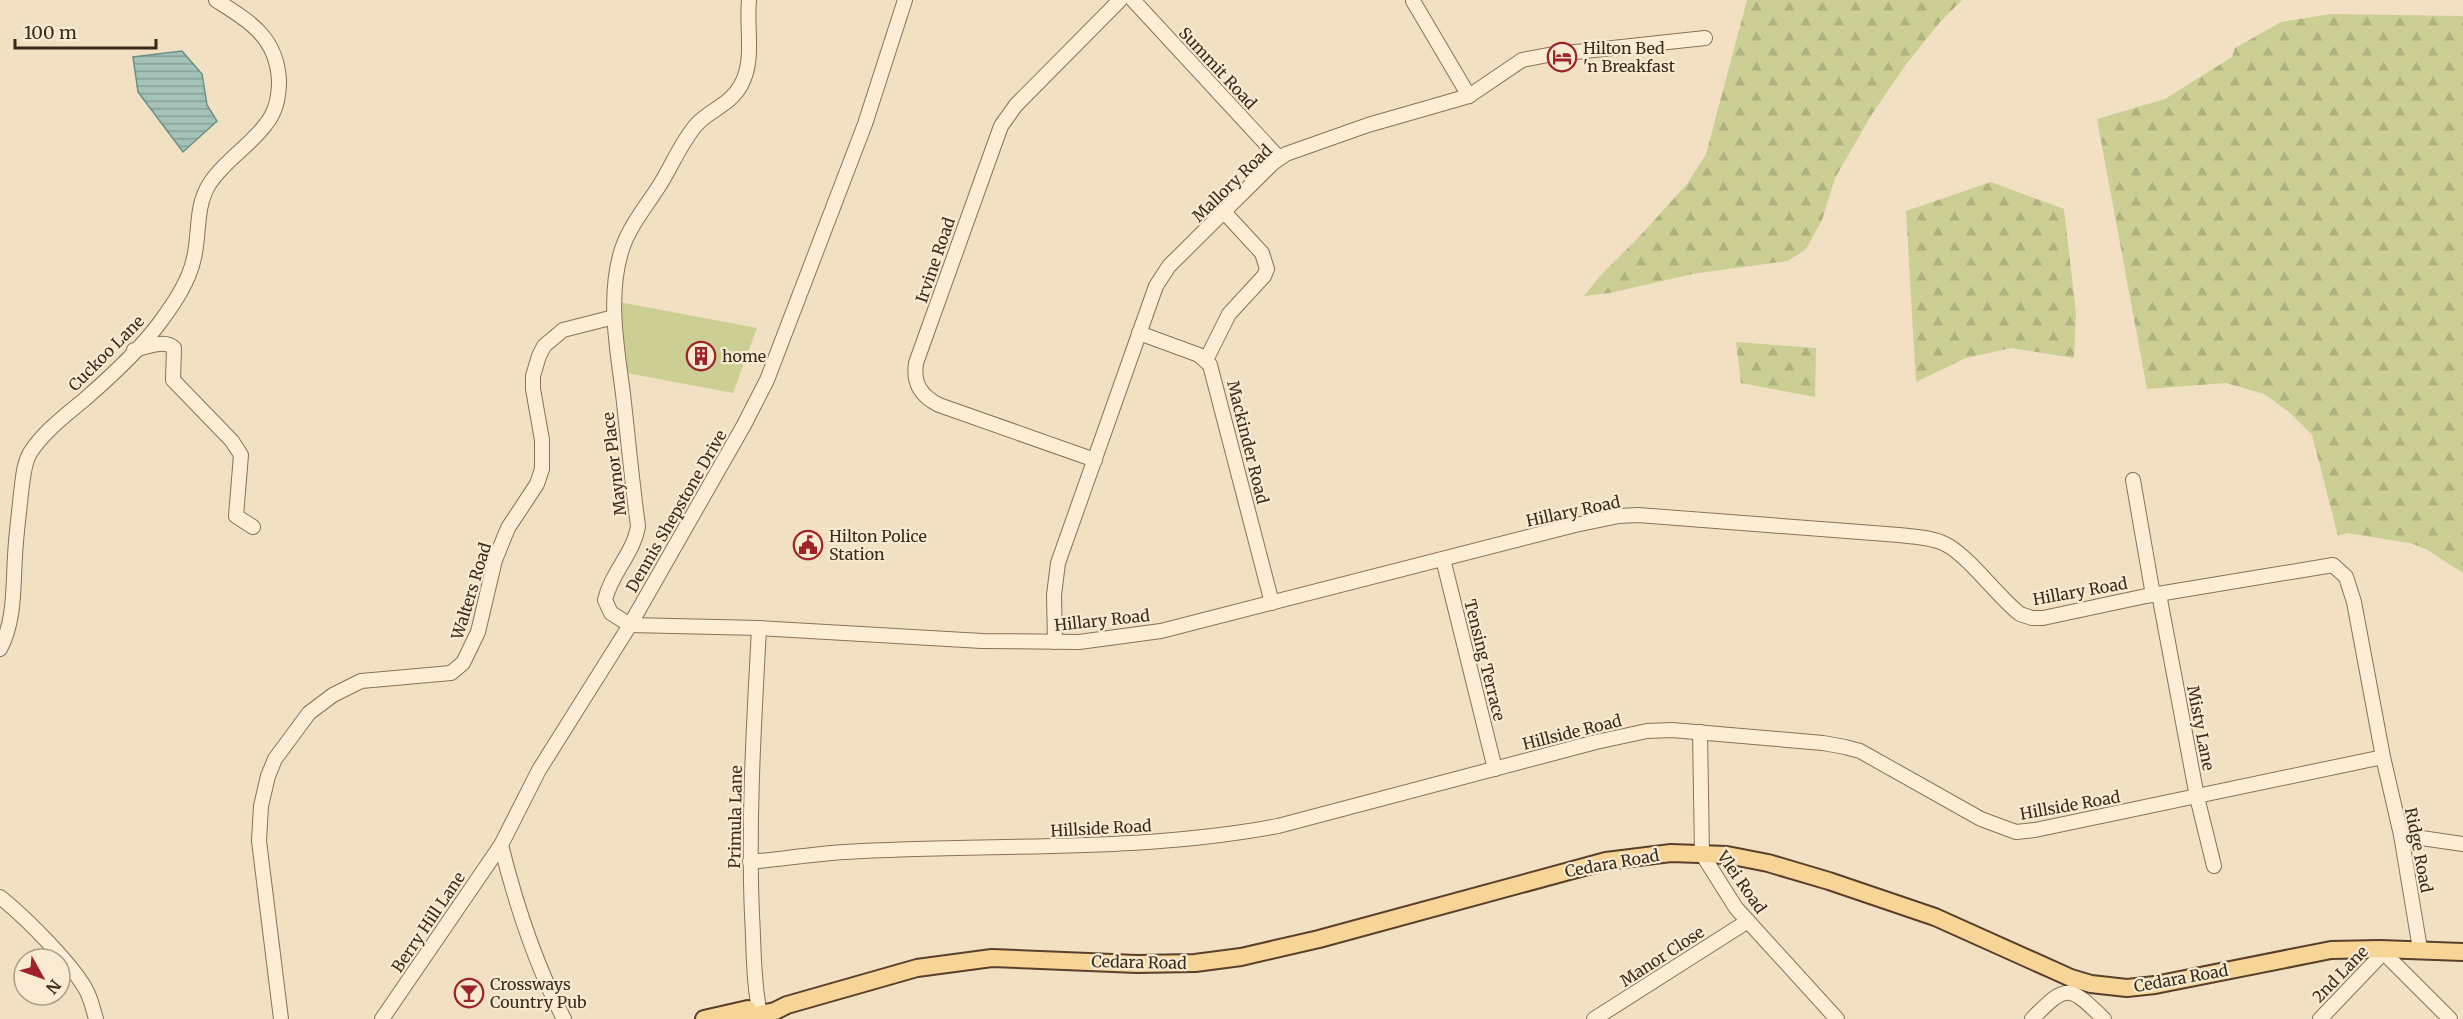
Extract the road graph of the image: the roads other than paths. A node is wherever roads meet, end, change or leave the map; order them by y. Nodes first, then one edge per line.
1 (216, 0) edge
2 (749, 0) edge
3 (905, 0) edge
4 (1120, 0) edge
5 (1132, 0) edge
6 (1413, 1) edge
7 (1705, 38) dead end
8 (1469, 96) junction
9 (1279, 158) junction
10 (1225, 213) junction
11 (614, 317) junction
12 (1139, 333) junction
13 (134, 350) junction
14 (1206, 360) junction
15 (1095, 460) junction
16 (2133, 480) dead end
17 (253, 527) dead end
18 (1443, 559) junction
19 (2156, 595) junction
20 (1272, 603) junction
21 (630, 625) junction
22 (759, 628) junction
23 (1055, 642) junction
24 (0, 649) edge
25 (1700, 732) junction
26 (2383, 757) junction
27 (1495, 769) junction
28 (2197, 797) junction
29 (2401, 835) junction
30 (2463, 844) edge
31 (501, 845) junction
32 (1702, 854) junction
33 (750, 862) junction
34 (2214, 866) dead end
35 (0, 897) edge
36 (1748, 921) junction
37 (2420, 949) junction
38 (2382, 950) junction
39 (2463, 952) edge
40 (759, 1011) junction
41 (96, 1019) edge
42 (281, 1019) edge
43 (382, 1019) edge
44 (564, 1019) edge
45 (704, 1019) edge
46 (736, 1019) edge
47 (1594, 1019) edge
48 (1837, 1019) edge
49 (2032, 1019) edge
50 (2104, 1019) edge
51 (2320, 1019) edge
52 (2450, 1019) edge

1 - 13 street, Cuckoo Lane
2 - 11 street
3 - 21 street, Dennis Shepstone Drive
4 - 15 street, Irvine Road
5 - 9 street, Summit Road
6 - 8 street
7 - 8 street, Mallory Road
8 - 9 street, Mallory Road
9 - 10 street, Mallory Road
10 - 12 street, Mallory Road
10 - 14 street
11 - 21 street, Maynor Place
11 - 42 street, Walters Road
12 - 14 street
12 - 15 street, Mallory Road
13 - 17 street
13 - 24 street, Cuckoo Lane
14 - 20 street, Mackinder Road
15 - 23 street, Mallory Road
16 - 19 street, Misty Lane
18 - 19 street, Hillary Road
18 - 20 street, Hillary Road
18 - 27 street, Tensing Terrace
19 - 26 street, Hillary Road
19 - 28 street, Misty Lane
20 - 23 street, Hillary Road
21 - 22 street, Hillary Road
21 - 31 street, Dennis Shepstone Drive
22 - 23 street, Hillary Road
22 - 33 street, Primula Lane
25 - 27 street, Hillside Road
25 - 28 street, Hillside Road
25 - 32 street, Vlei Road
26 - 28 street, Hillside Road
26 - 29 street, Ridge Road
27 - 33 street, Hillside Road
28 - 34 street, Misty Lane
29 - 30 street
29 - 37 street, Ridge Road
31 - 43 street, Berry Hill Lane
31 - 44 street
32 - 36 street, Vlei Road
32 - 38 main road, Cedara Road
32 - 40 main road, Cedara Road
33 - 40 street, Primula Lane
35 - 41 street
36 - 47 street, Manor Close
36 - 48 street, Vlei Road
37 - 38 main road, Cedara Road
37 - 39 main road, Cedara Road
38 - 51 street, 2nd Lane
38 - 52 street
40 - 45 main road, Cedara Road
40 - 46 main road, Cedara Road
49 - 50 street

